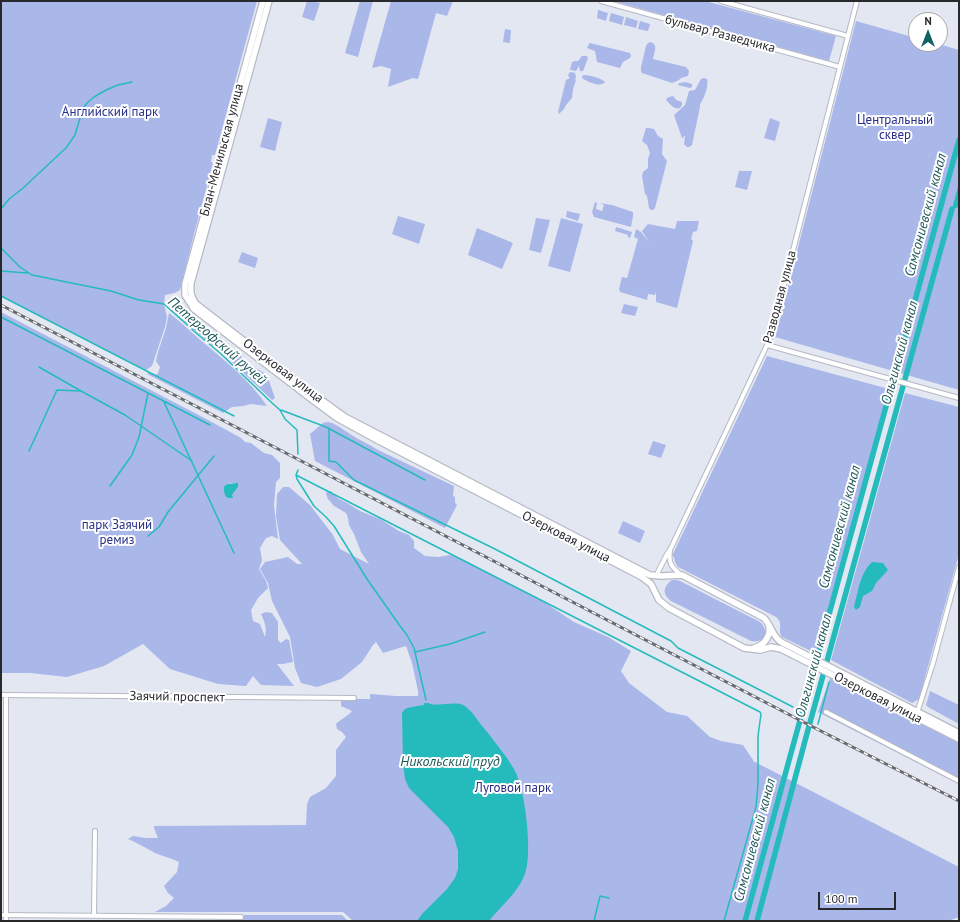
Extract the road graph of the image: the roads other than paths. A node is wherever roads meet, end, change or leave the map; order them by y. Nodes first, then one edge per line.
1 (263, 1) edge
2 (269, 1) edge
3 (600, 1) edge
4 (721, 1) edge
5 (857, 1) edge
6 (848, 36) junction
7 (840, 66) junction
8 (189, 298) junction
9 (768, 345) junction
10 (959, 398) edge
11 (670, 550) junction
12 (959, 566) edge
13 (682, 575) junction
14 (656, 576) junction
15 (651, 584) junction
16 (768, 622) junction
17 (750, 649) junction
18 (808, 659) junction
19 (1, 695) edge
20 (6, 695) junction
21 (354, 698) dead end
22 (826, 712) dead end
23 (916, 714) junction
24 (959, 733) edge
25 (959, 739) edge
26 (959, 781) edge
27 (95, 831) dead end
28 (3, 915) edge
29 (94, 916) junction
30 (241, 917) dead end
31 (6, 921) edge

1 - 8 street, Блан-Менильская улица
2 - 8 street, Блан-Менильская улица
3 - 7 street, бульвар Разведчика
4 - 6 street
5 - 6 street, Разводная улица
6 - 7 street, Разводная улица
7 - 9 street, Разводная улица
8 - 14 street, Озерковая улица
8 - 15 street, Озерковая улица
9 - 10 street
9 - 11 street, Разводная улица
11 - 13 street, Озерковая улица
11 - 14 street, Разводная улица
12 - 23 street
13 - 14 street, Озерковая улица
13 - 16 street, Озерковая улица
14 - 15 street
15 - 17 street, Озерковая улица
16 - 17 street
16 - 18 street, Озерковая улица
17 - 18 street, Озерковая улица
18 - 23 street, Озерковая улица
19 - 20 street, Заячий проспект
20 - 21 street, Заячий проспект
20 - 28 street
22 - 26 street
23 - 24 street, Озерковая улица
23 - 25 street, Озерковая улица
27 - 29 street
28 - 29 street
28 - 31 street
29 - 30 street

